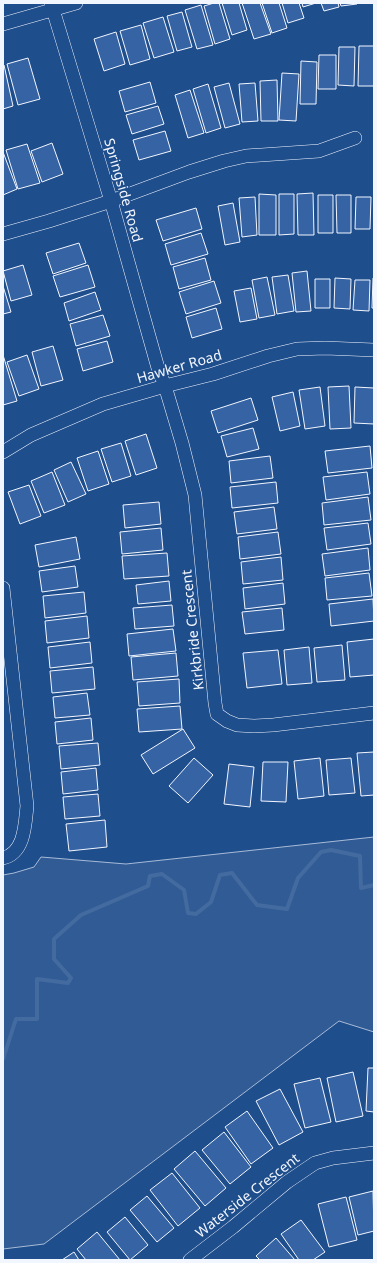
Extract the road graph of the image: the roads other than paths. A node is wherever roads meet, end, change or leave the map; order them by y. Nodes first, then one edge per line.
1 (76, 3) edge
2 (52, 6) edge
3 (3, 24) edge
4 (355, 138) dead end
5 (111, 201) junction
6 (3, 234) edge
7 (374, 350) edge
8 (165, 386) junction
9 (3, 452) edge
10 (3, 588) edge
11 (374, 713) edge
12 (3, 858) edge
13 (374, 1153) edge
14 (190, 1260) edge

1 - 2 street
2 - 3 street
2 - 5 street, Springside Road
4 - 5 street
5 - 6 street
5 - 8 street, Springside Road
7 - 8 street, Hawker Road
8 - 9 street, Hawker Road
8 - 11 street, Kirkbride Crescent
10 - 12 street
13 - 14 street, Waterside Crescent

